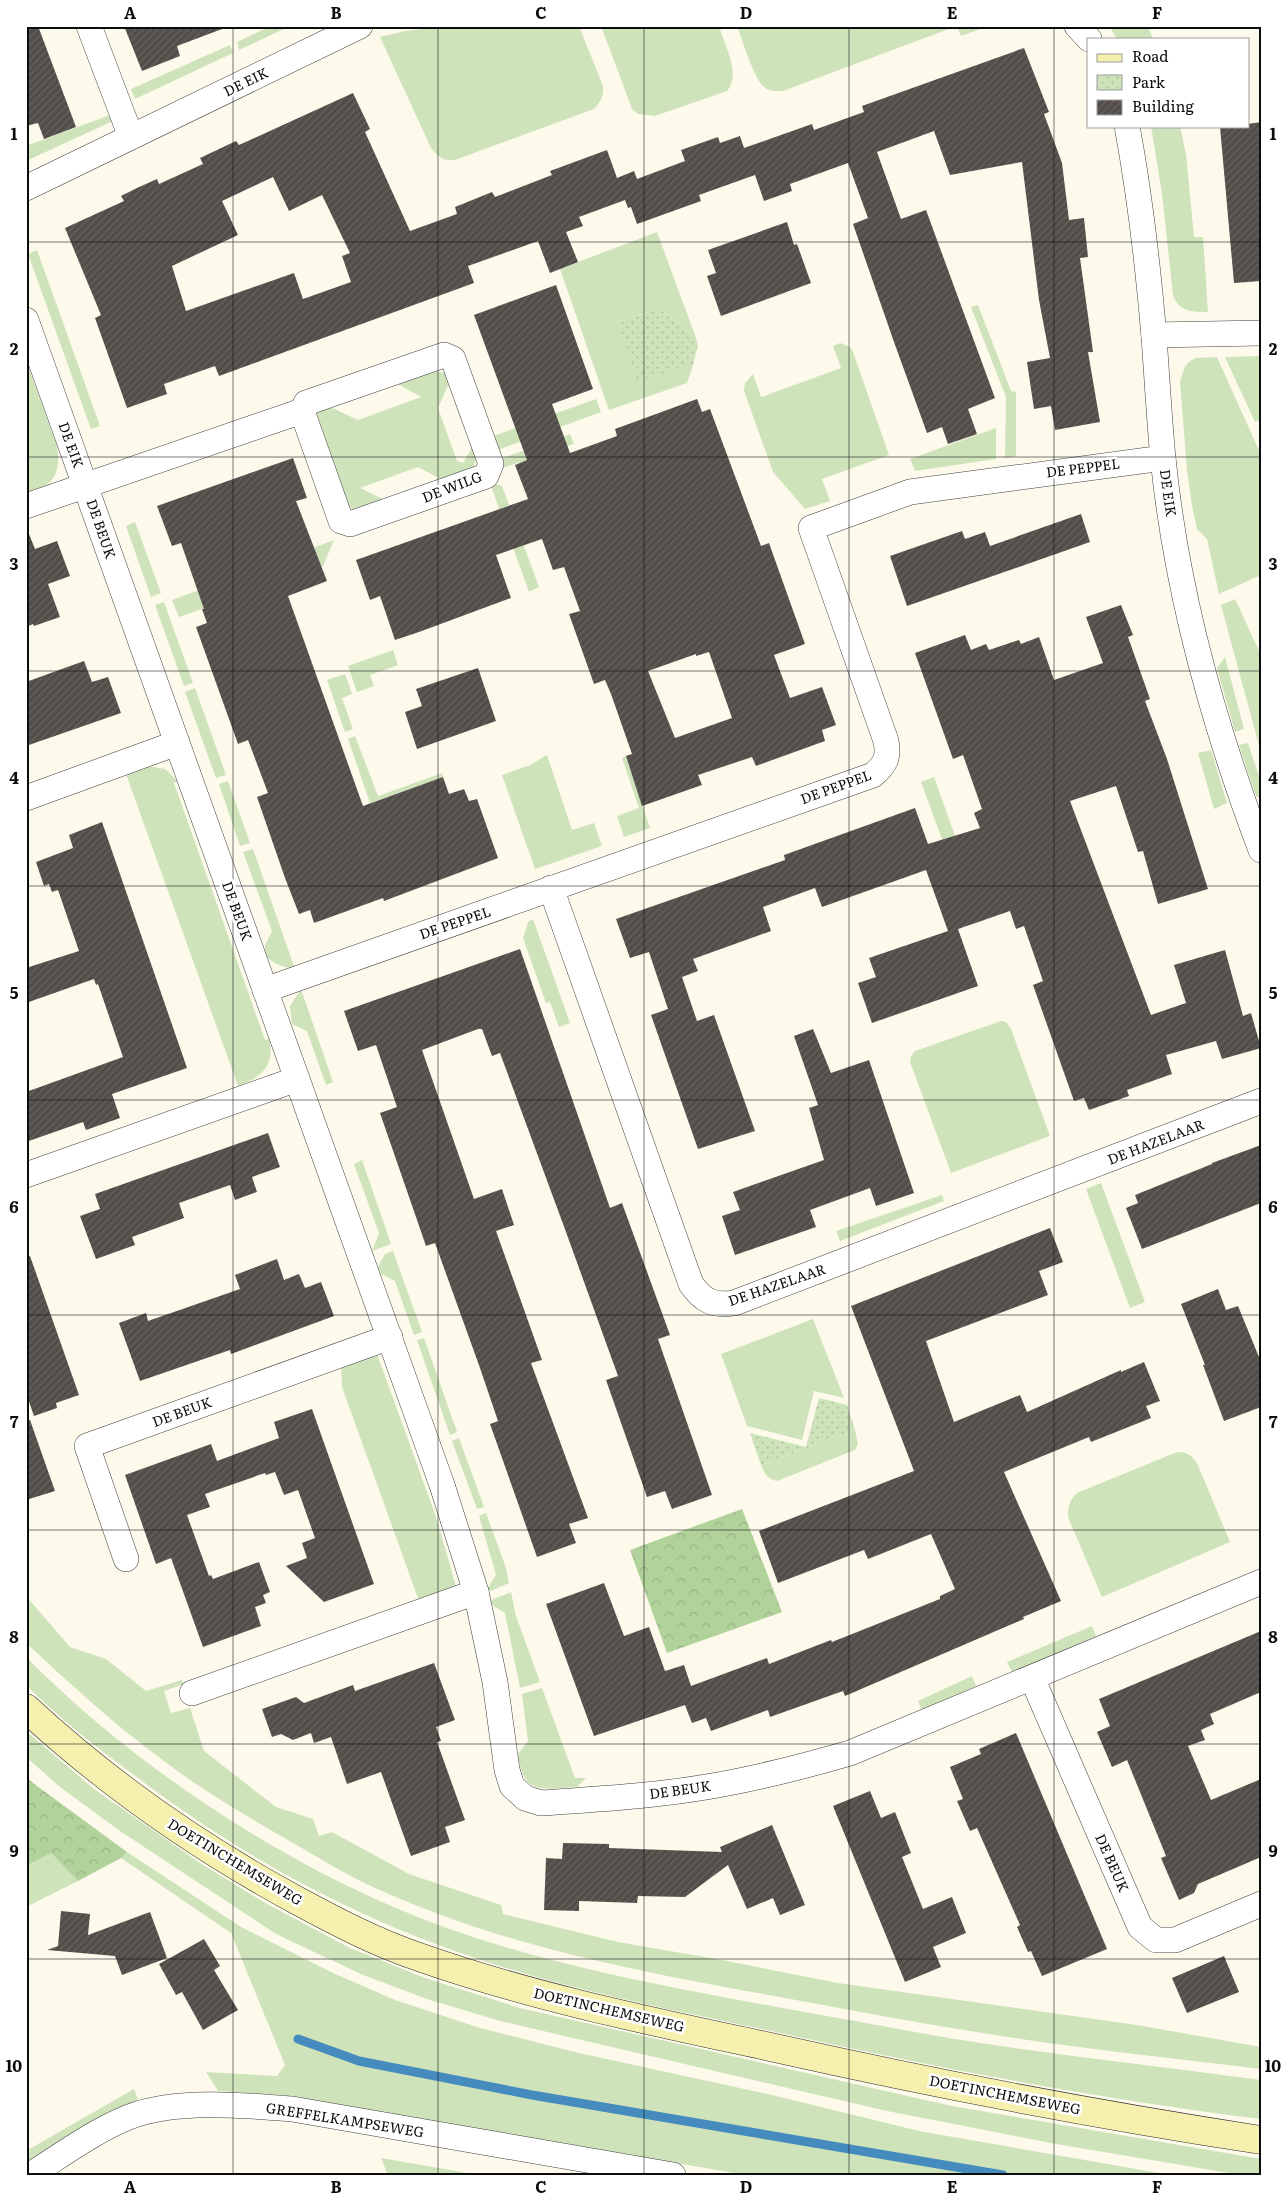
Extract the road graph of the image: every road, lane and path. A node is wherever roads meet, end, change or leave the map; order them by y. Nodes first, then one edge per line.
1 (89, 26) edge
2 (360, 26) edge
3 (1077, 26) edge
4 (1088, 38) edge
5 (1127, 128) edge
6 (131, 137) junction
7 (26, 188) edge
8 (26, 320) edge
9 (1261, 333) edge
10 (1154, 335) junction
11 (302, 411) junction
12 (1163, 458) junction
13 (86, 484) junction
14 (26, 506) edge
15 (177, 743) junction
16 (26, 798) edge
17 (1261, 850) edge
18 (551, 888) junction
19 (265, 990) junction
20 (297, 1079) junction
21 (1261, 1101) edge
22 (26, 1175) edge
23 (390, 1337) junction
24 (126, 1559) dead end
25 (1261, 1582) edge
26 (476, 1592) junction
27 (1032, 1678) junction
28 (192, 1694) dead end
29 (26, 1708) edge
30 (1261, 1904) edge
31 (1261, 2140) edge
32 (30, 2175) edge
33 (673, 2175) edge

1 - 6 street
2 - 6 street, DE EIK
3 - 4 street
5 - 10 street, DE EIK
6 - 7 street, DE EIK
8 - 13 street, DE EIK
9 - 10 street
10 - 12 street, DE EIK
11 - 11 street, DE WILG
11 - 13 street, DE WILG
12 - 17 street, DE EIK
12 - 18 street, DE PEPPEL
13 - 14 street, DE WILG
13 - 15 street, DE BEUK
15 - 16 street
15 - 19 street, DE BEUK
18 - 19 street, DE PEPPEL
18 - 21 street, DE HAZELAAR
19 - 20 street, DE BEUK
20 - 22 street
20 - 23 street, DE BEUK
23 - 24 street, DE BEUK
23 - 26 street, DE BEUK
25 - 27 street, DE BEUK
26 - 27 street, DE BEUK
26 - 28 street
27 - 30 street, DE BEUK
29 - 31 main road, DOETINCHEMSEWEG
32 - 33 street, GREFFELKAMPSEWEG

